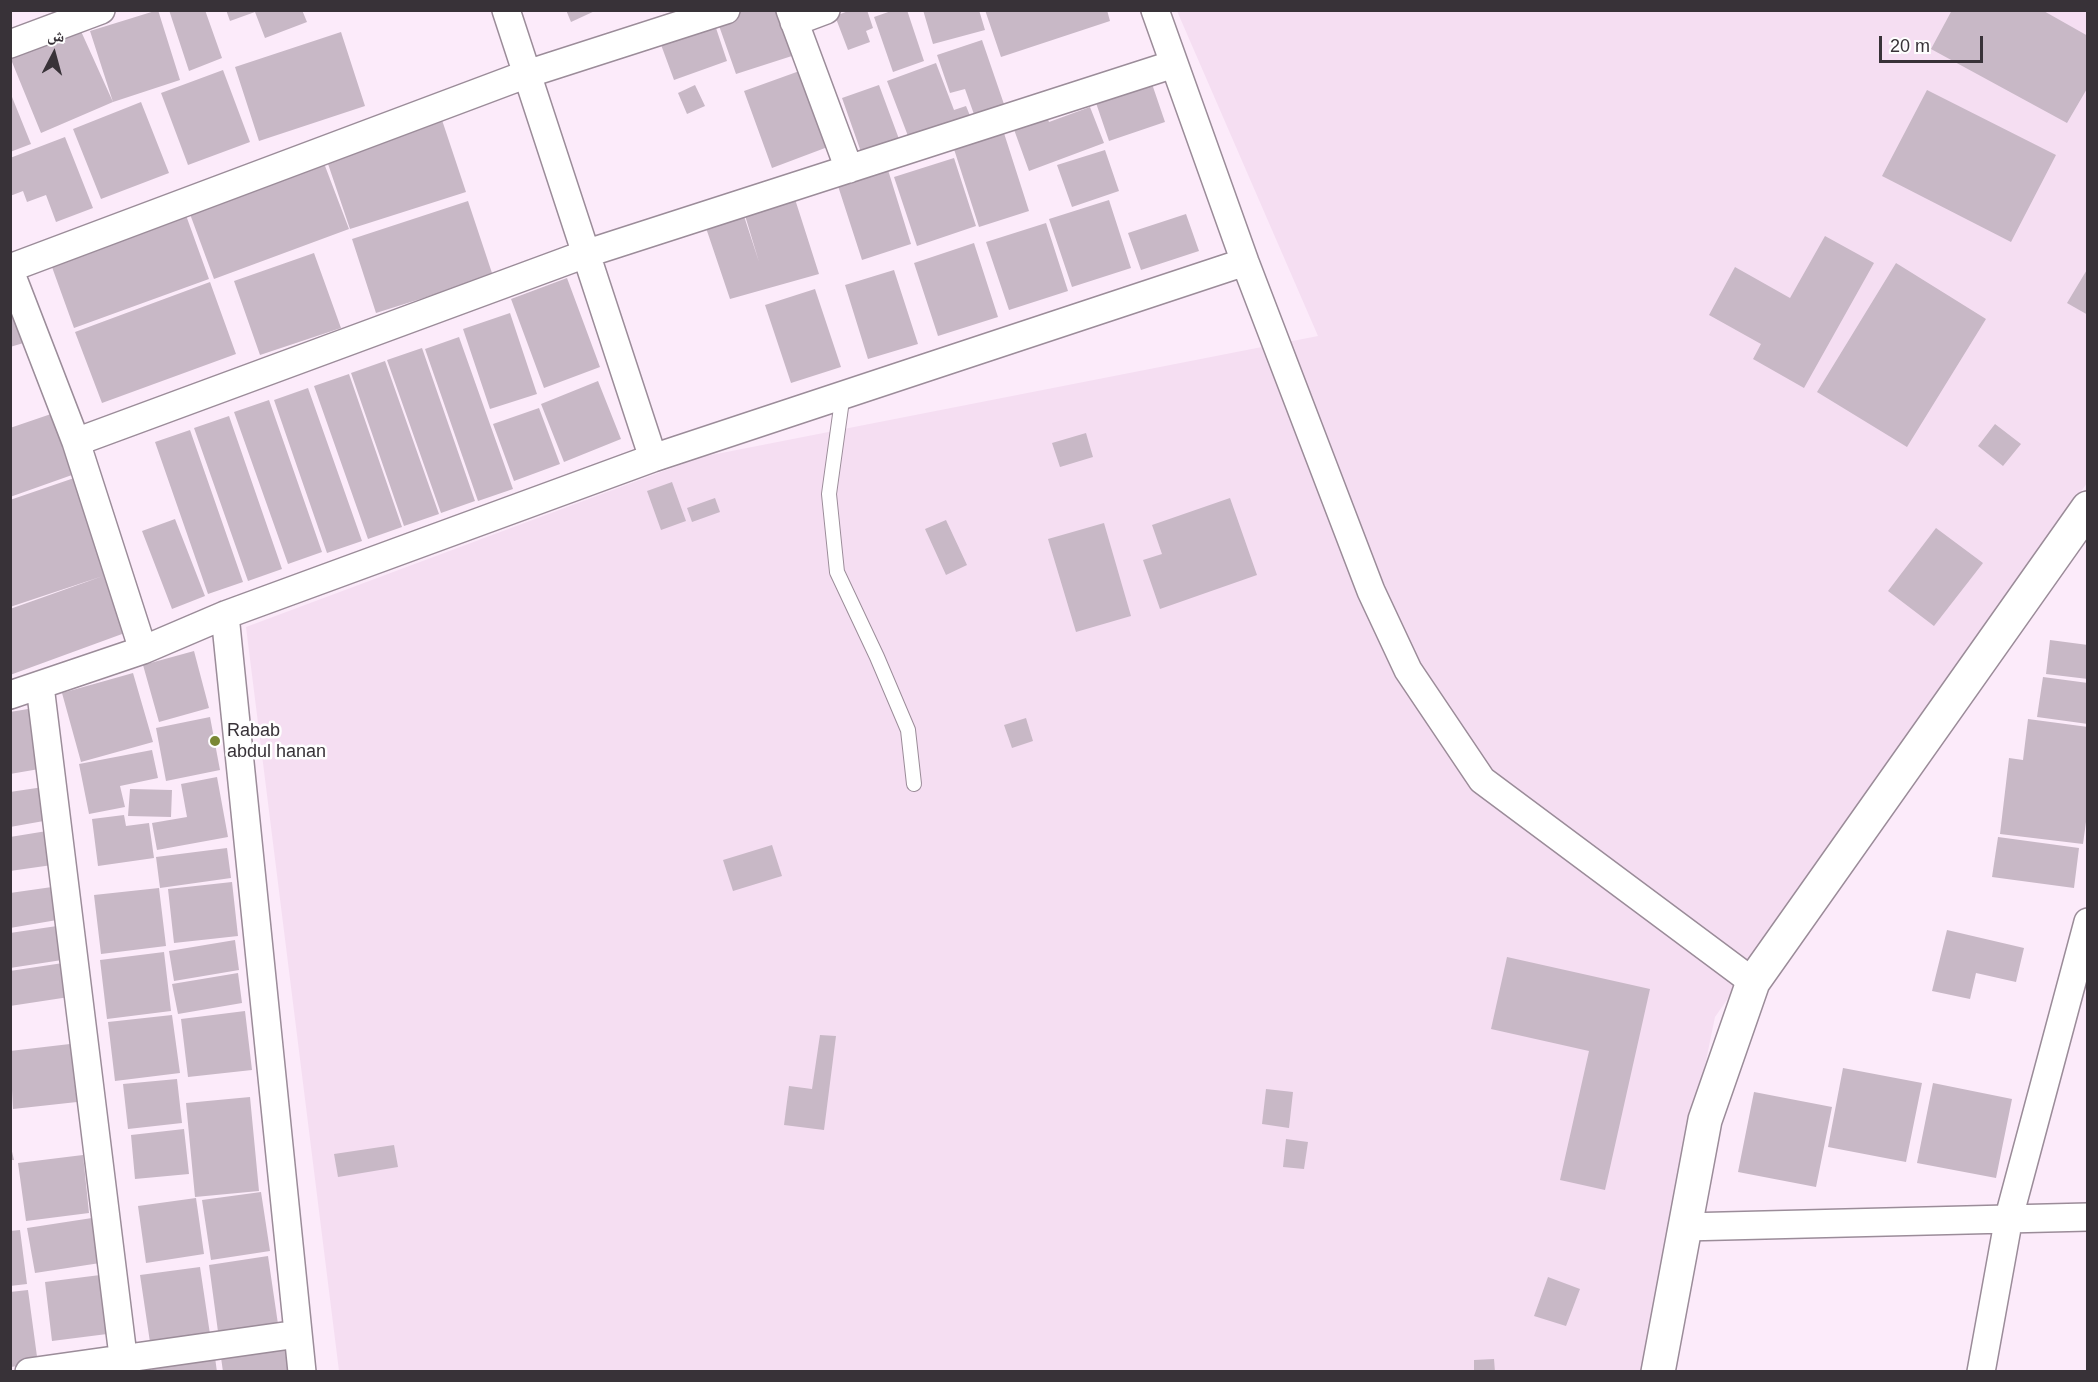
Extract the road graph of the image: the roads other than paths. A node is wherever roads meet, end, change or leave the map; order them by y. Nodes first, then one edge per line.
1 (101, 10) edge
2 (506, 10) edge
3 (726, 10) edge
4 (826, 10) edge
5 (1155, 10) edge
6 (792, 16) edge
7 (10, 44) edge
8 (1174, 64) junction
9 (527, 74) junction
10 (849, 169) junction
11 (588, 253) junction
12 (1245, 262) junction
13 (10, 270) edge
14 (843, 393) junction
15 (76, 442) junction
16 (653, 458) junction
17 (2088, 508) edge
18 (225, 615) junction
19 (143, 650) junction
20 (40, 686) junction
21 (10, 695) edge
22 (914, 784) dead end
23 (2088, 922) edge
24 (1753, 982) junction
25 (2088, 1216) edge
26 (2009, 1217) junction
27 (1684, 1227) junction
28 (298, 1334) junction
29 (124, 1365) edge
30 (29, 1371) edge
31 (302, 1371) edge
32 (1658, 1371) edge
33 (1982, 1371) edge

1 - 7 street
2 - 9 street
3 - 9 street
4 - 6 street
5 - 8 street
6 - 10 street
8 - 10 street
8 - 12 street
9 - 11 street
9 - 13 street
10 - 11 street
11 - 15 street
11 - 16 street
12 - 14 street
12 - 24 street
13 - 15 street
14 - 16 street
14 - 22 lane
15 - 19 street
16 - 18 street
17 - 24 street
18 - 19 street
18 - 28 street
19 - 20 street
20 - 21 street
20 - 29 street
23 - 26 street
24 - 27 street
25 - 26 street
26 - 27 street
26 - 33 street
27 - 32 street
28 - 29 street
28 - 31 street
29 - 30 street

